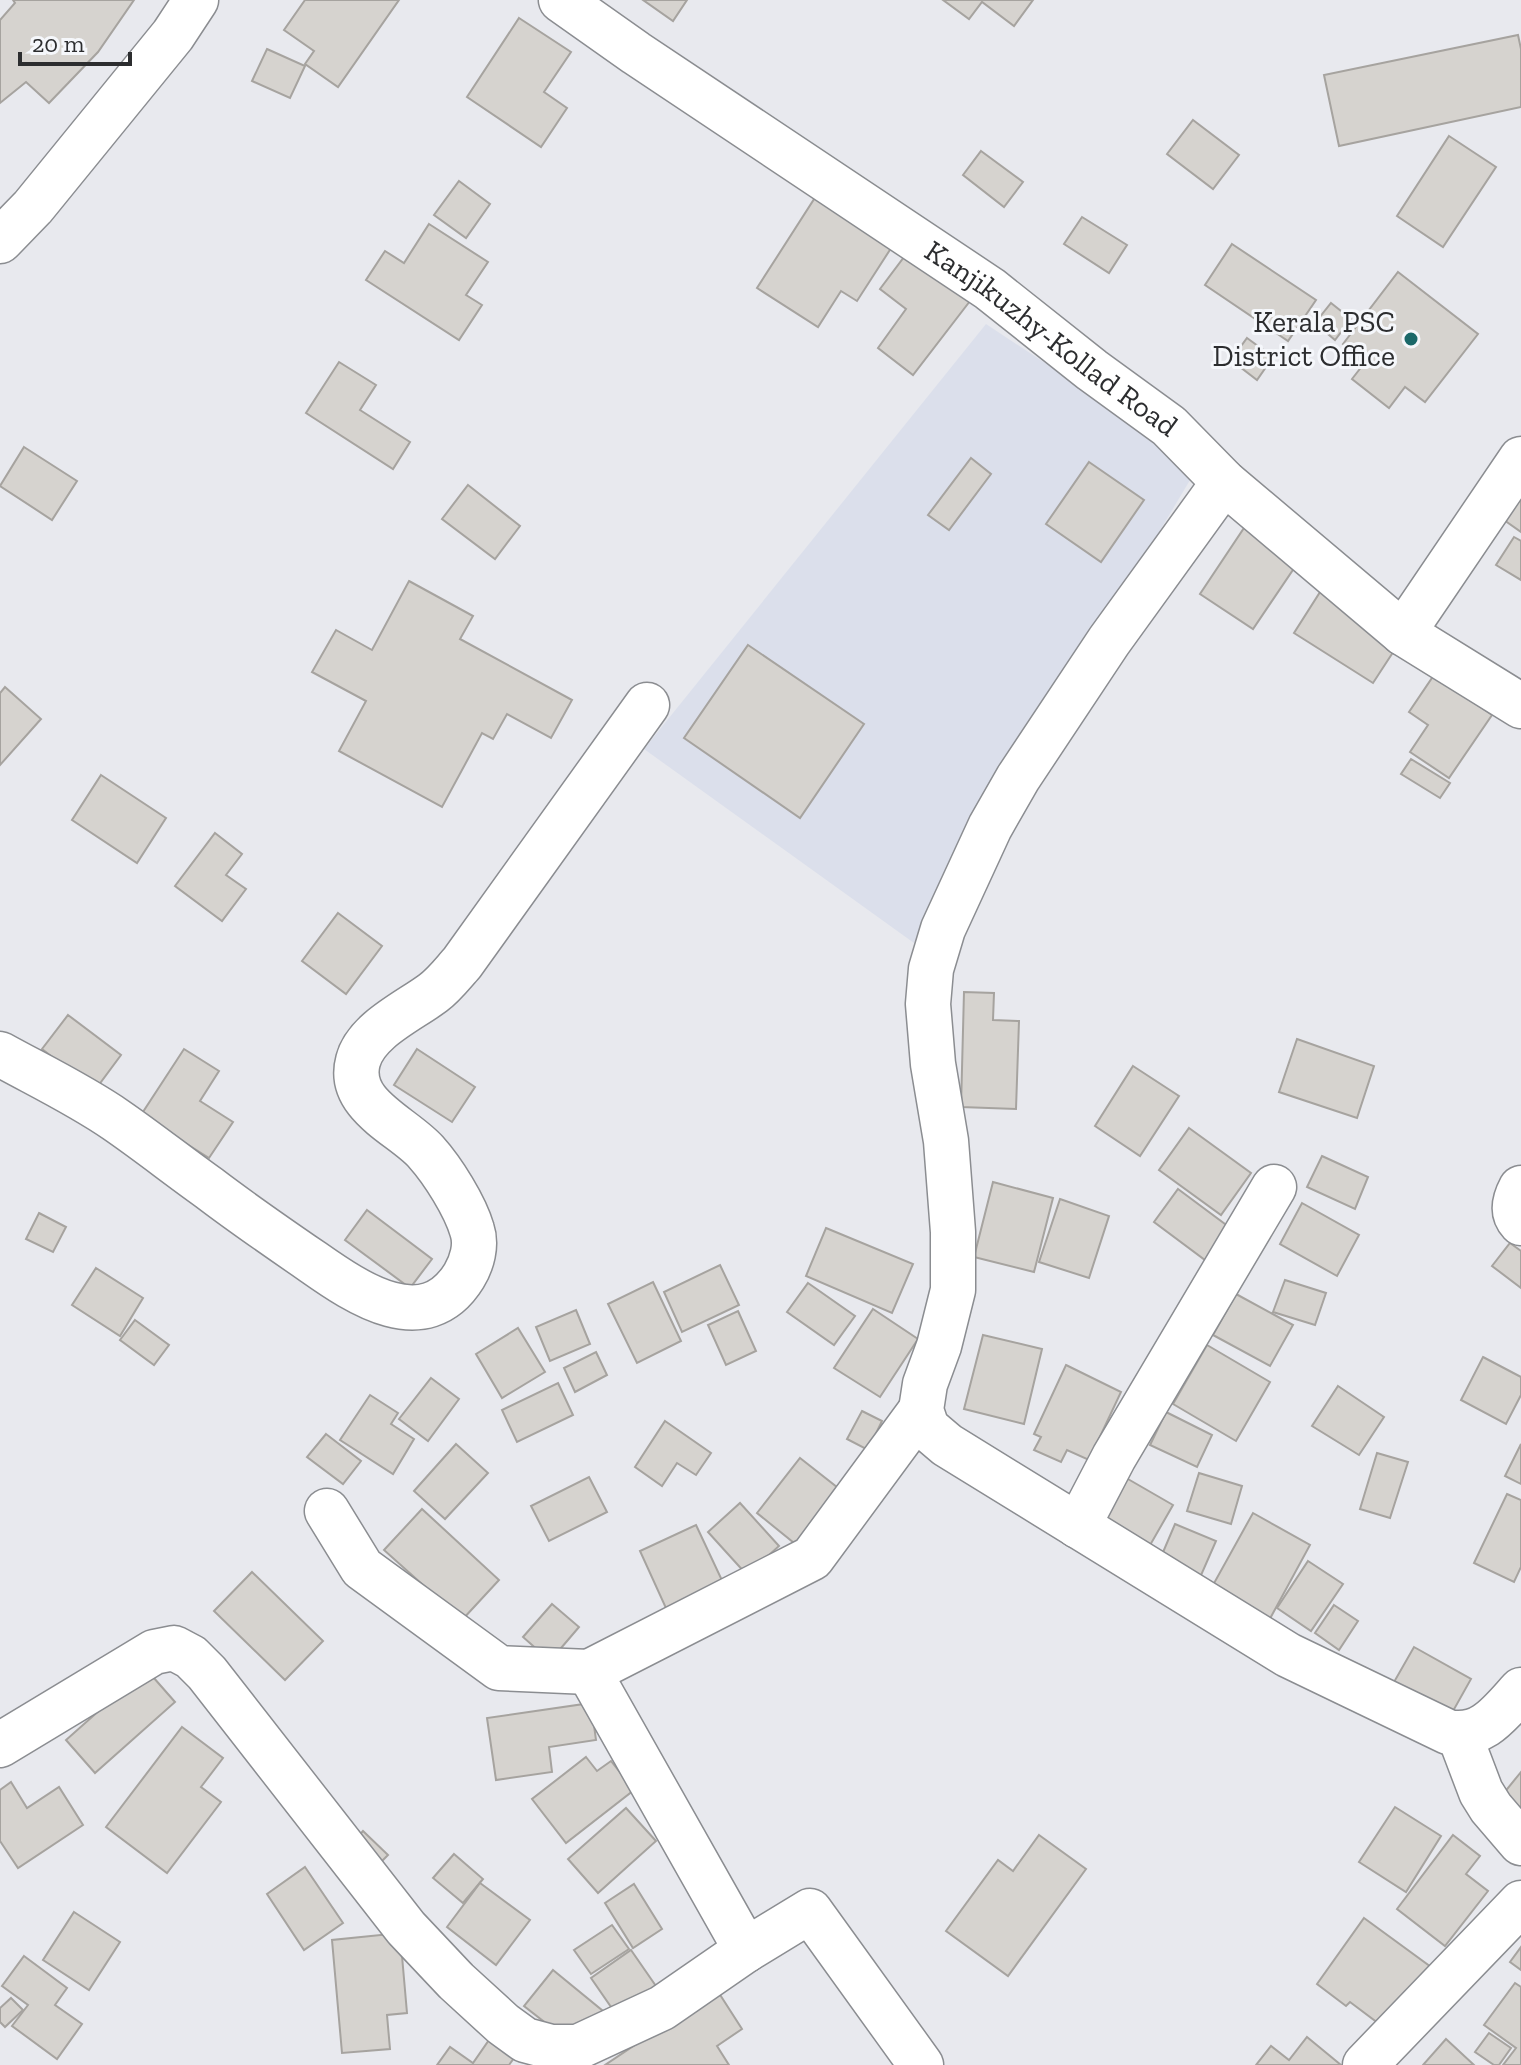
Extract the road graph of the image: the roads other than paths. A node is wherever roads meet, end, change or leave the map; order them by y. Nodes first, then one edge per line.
1 (196, 0) edge
2 (561, 0) edge
3 (0, 241) edge
4 (1521, 459) edge
5 (1224, 482) junction
6 (1403, 633) junction
7 (647, 705) dead end
8 (1521, 706) edge
9 (0, 1054) edge
10 (1274, 1187) dead end
11 (1521, 1188) edge
12 (1521, 1223) edge
13 (921, 1410) junction
14 (327, 1511) dead end
15 (1078, 1526) junction
16 (589, 1672) junction
17 (1521, 1690) edge
18 (1459, 1734) junction
19 (0, 1745) edge
20 (1521, 1843) edge
21 (1521, 1903) edge
22 (746, 1950) junction
23 (921, 2065) edge
24 (1365, 2065) edge

1 - 3 street
2 - 5 street, Kanjikuzhy-Kollad Road
4 - 6 street
5 - 6 street, Kanjikuzhy-Kollad Road
5 - 13 street
6 - 8 street, Kanjikuzhy-Kollad Road
7 - 9 street
10 - 15 street
11 - 12 street
13 - 15 street
13 - 16 street
14 - 16 street
15 - 18 street
16 - 22 street
17 - 18 street
18 - 20 street
19 - 22 street
21 - 24 street
22 - 23 street

